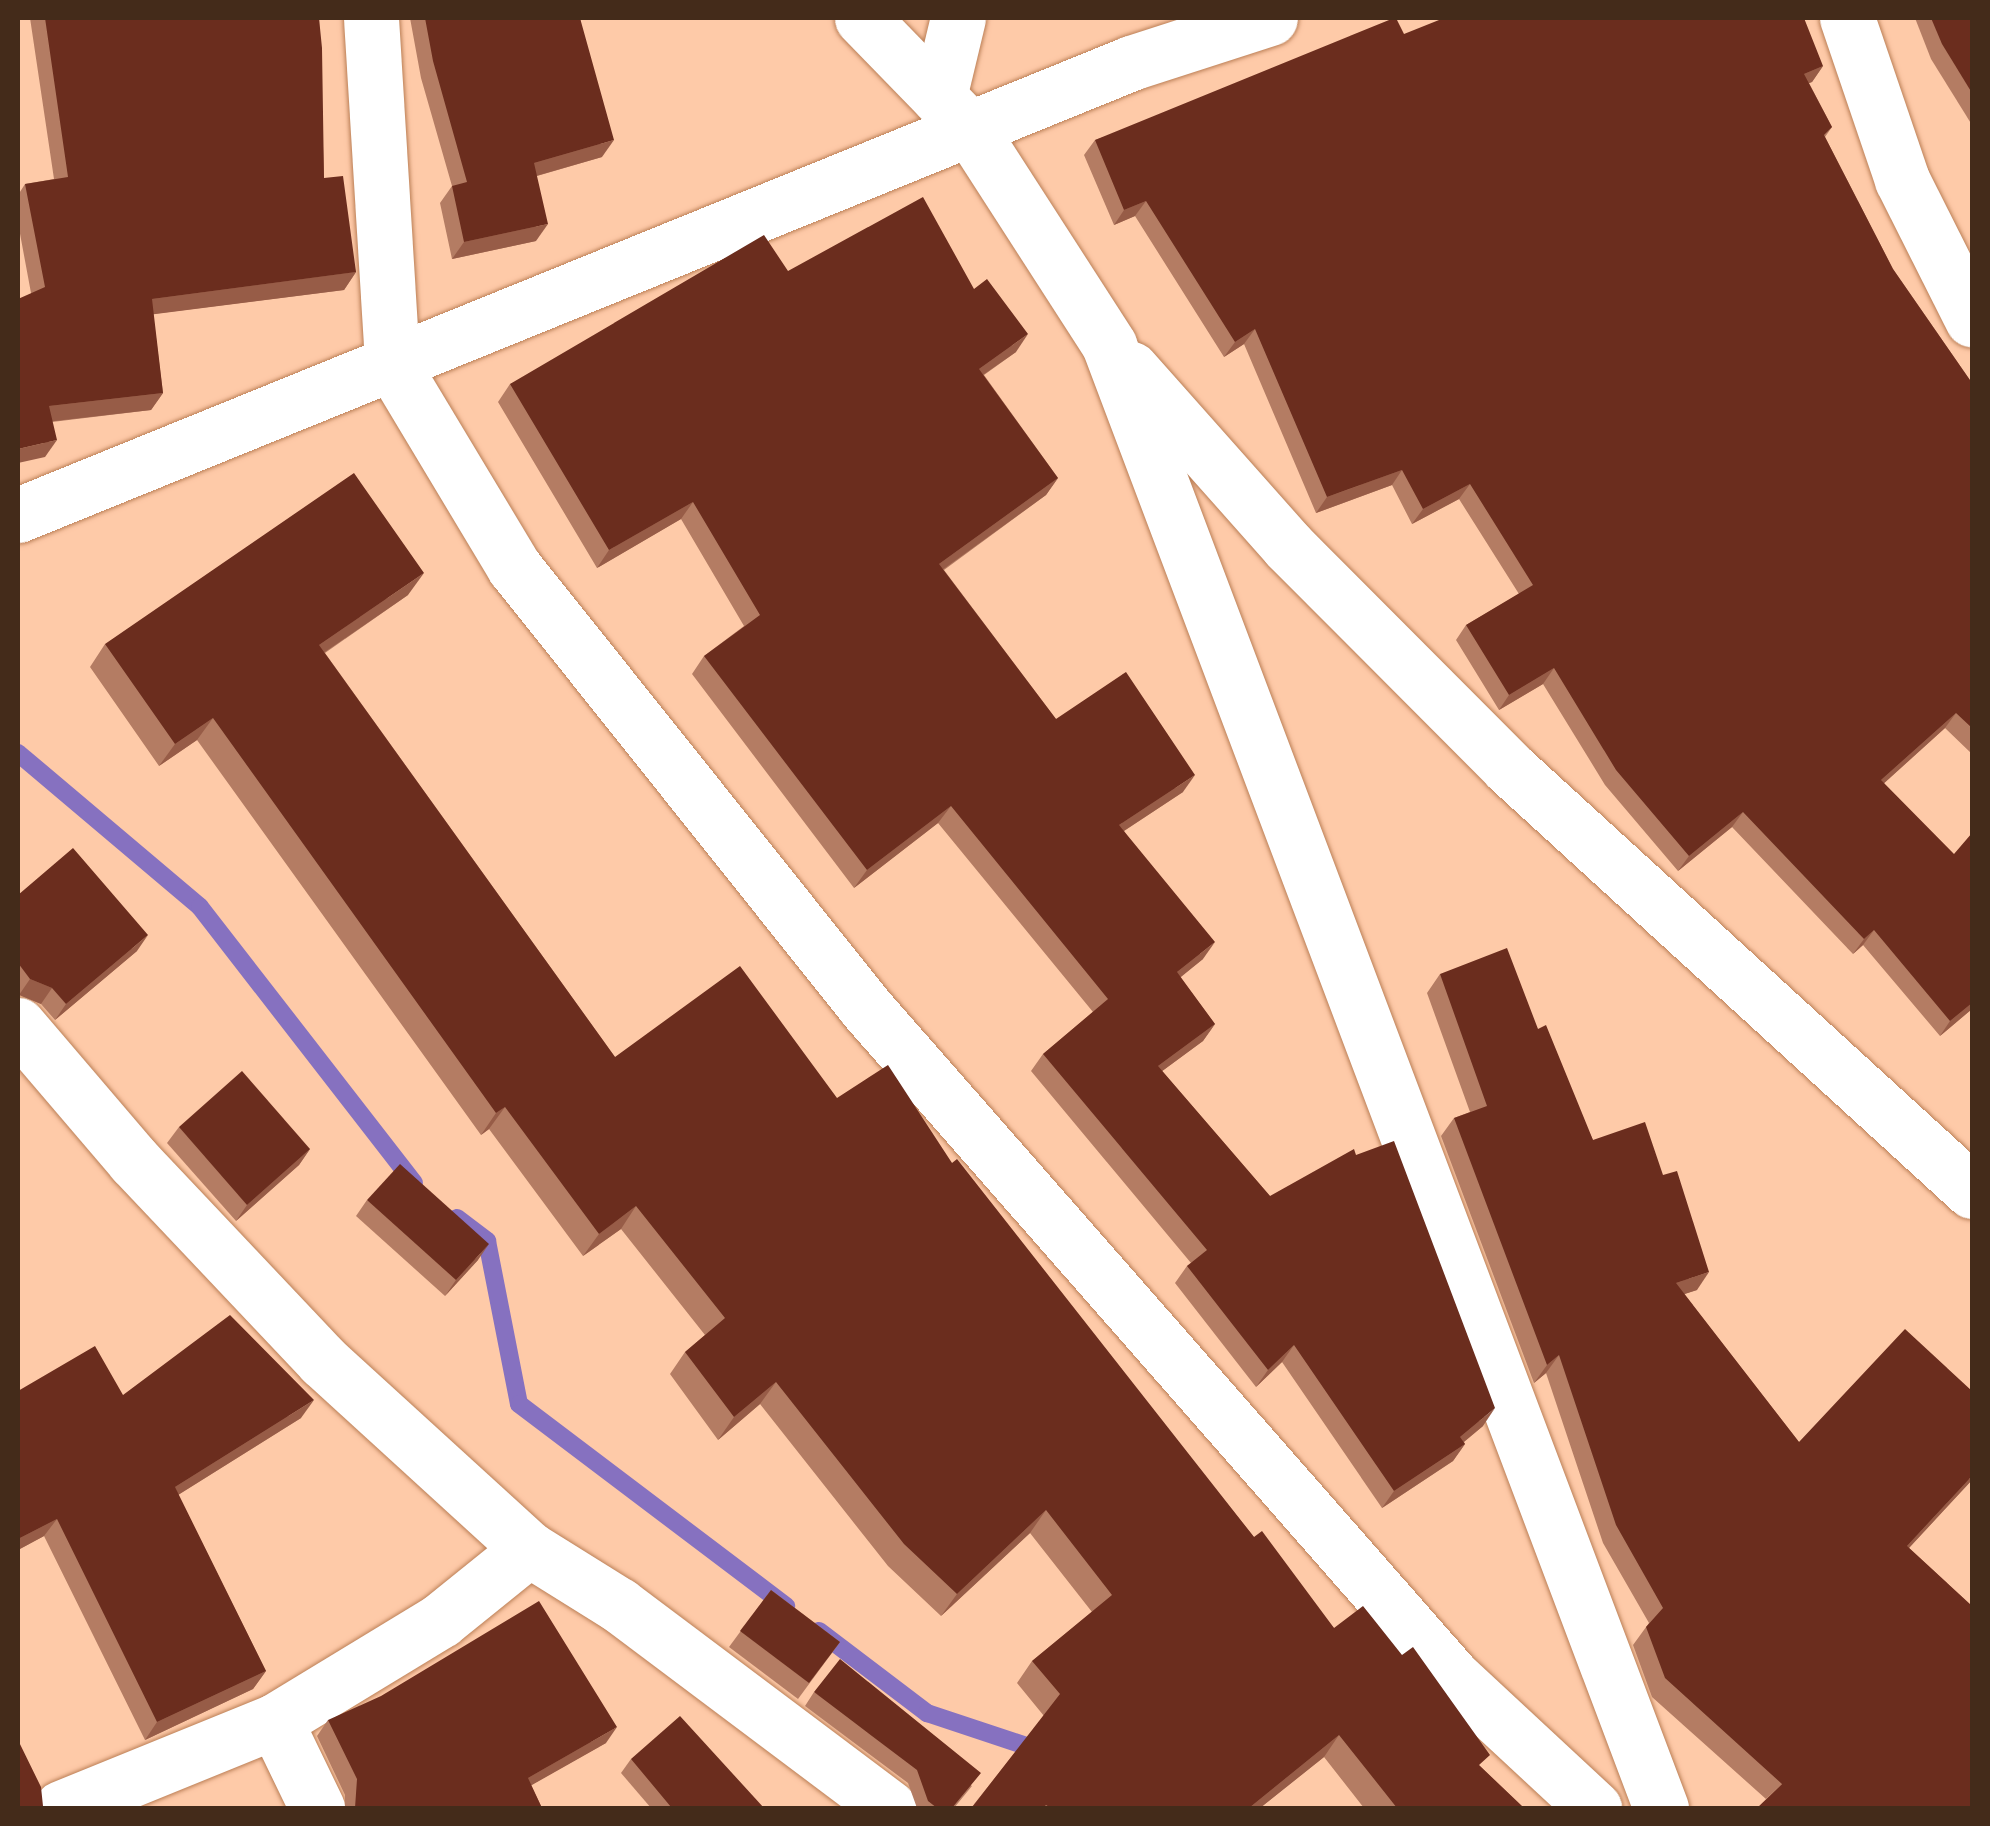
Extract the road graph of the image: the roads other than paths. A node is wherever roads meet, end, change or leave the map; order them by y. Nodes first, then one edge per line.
1 (371, 18) edge
2 (862, 18) edge
3 (958, 18) edge
4 (1270, 18) edge
5 (1848, 18) edge
6 (954, 113) junction
7 (1972, 319) edge
8 (1109, 344) junction
9 (392, 364) junction
10 (18, 515) edge
11 (18, 1024) edge
12 (1966, 1173) edge
13 (529, 1549) junction
14 (274, 1721) junction
15 (61, 1808) edge
16 (317, 1808) edge
17 (889, 1808) edge
18 (1594, 1808) edge
19 (1660, 1808) edge

1 - 9 street
2 - 6 street
3 - 6 street
4 - 6 street
5 - 7 street
6 - 8 street
6 - 9 street
8 - 12 street
8 - 19 street
9 - 10 street
9 - 18 street
11 - 13 street
13 - 14 street
13 - 17 street
14 - 15 street
14 - 16 street

